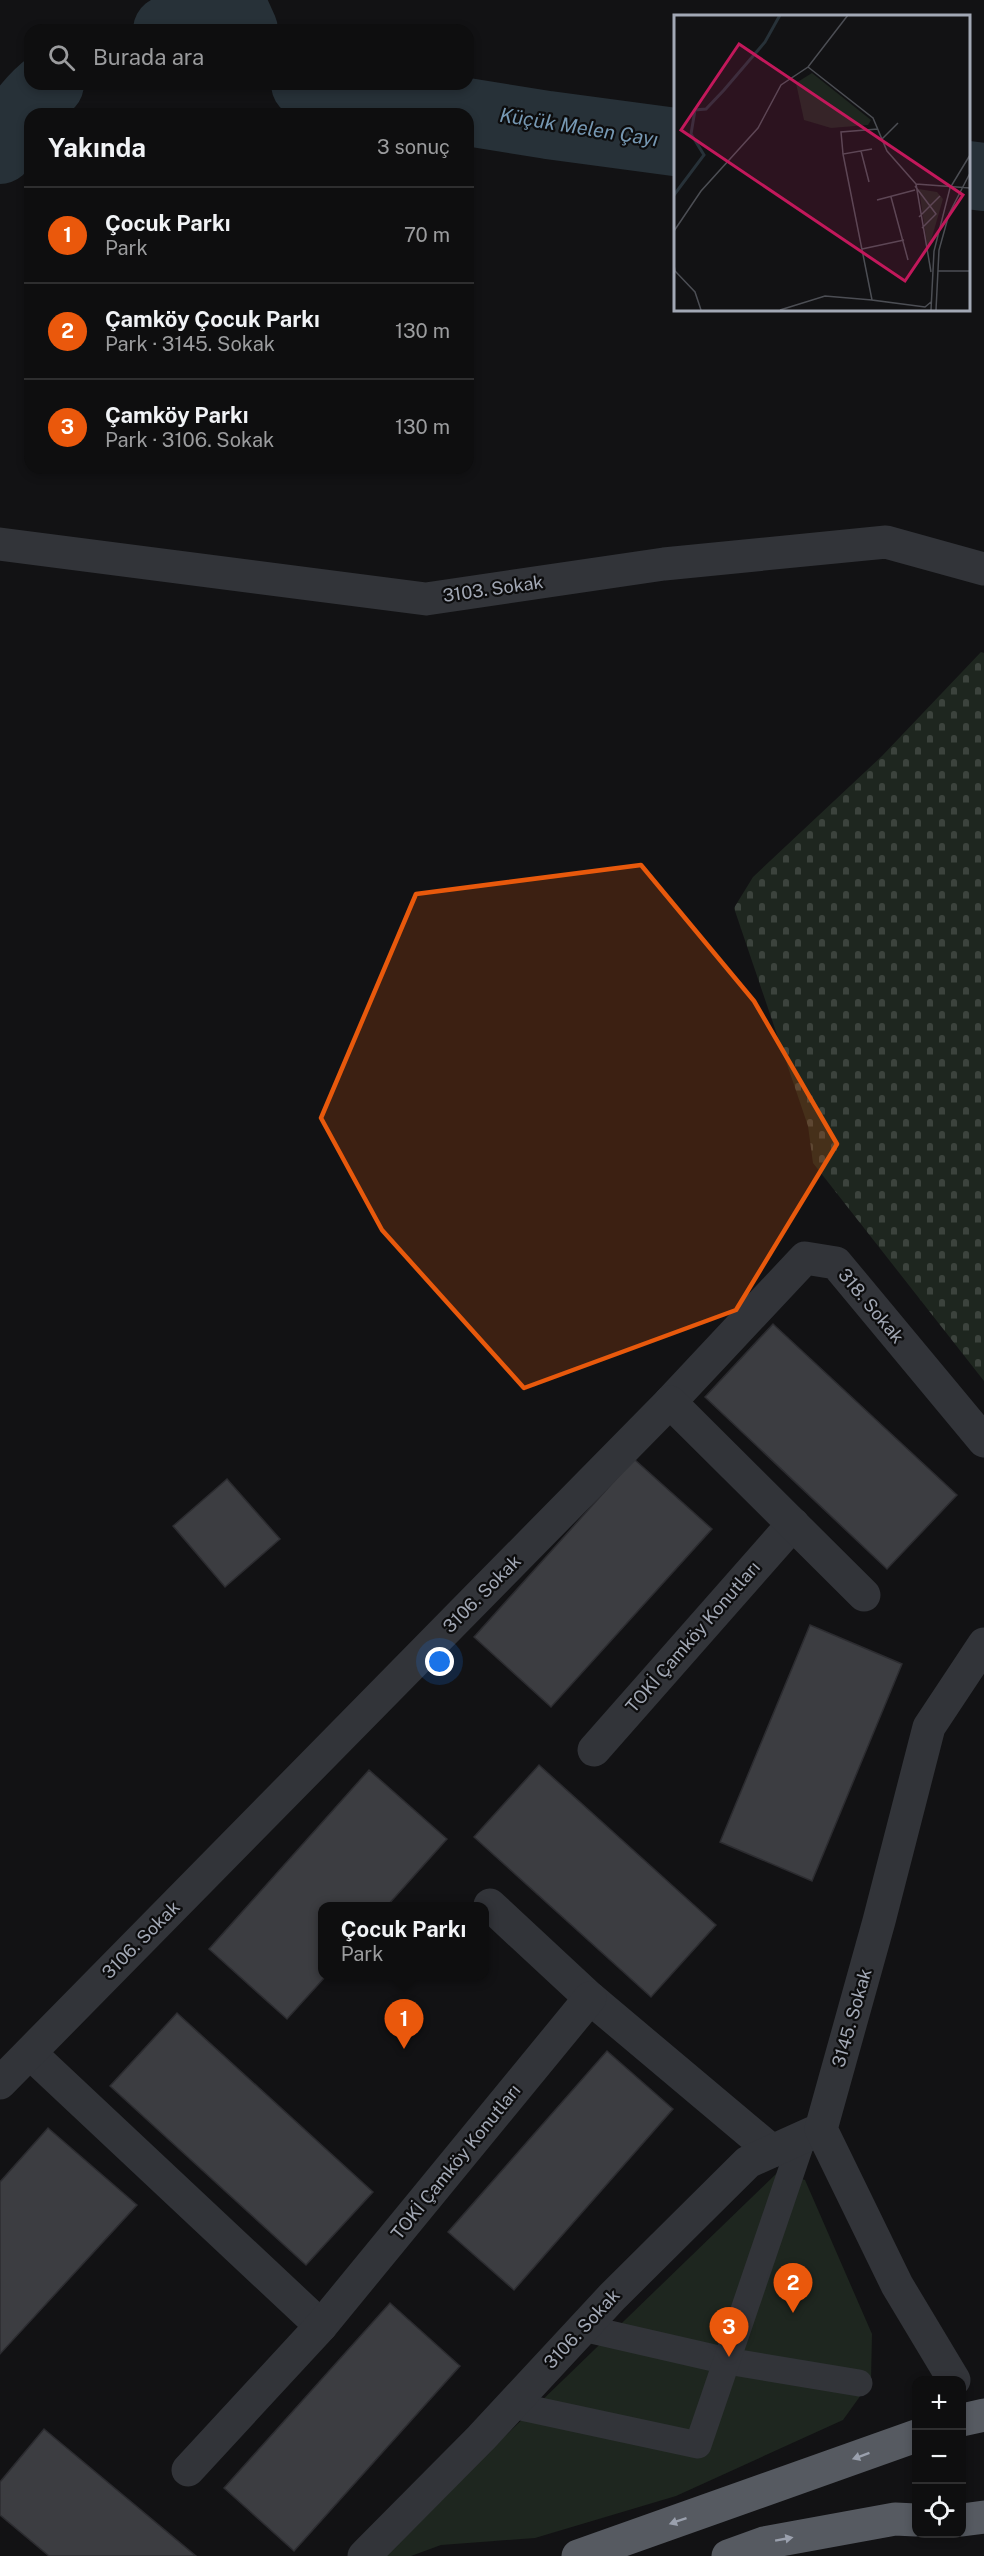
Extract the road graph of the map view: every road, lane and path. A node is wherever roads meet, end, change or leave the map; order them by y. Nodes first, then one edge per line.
1 (0, 544) edge
2 (984, 569) edge
3 (670, 1402) junction
4 (984, 1441) edge
5 (793, 1524) junction
6 (864, 1595) dead end
7 (984, 1644) edge
8 (594, 1750) dead end
9 (490, 1905) dead end
10 (590, 1998) junction
11 (30, 2053) junction
12 (0, 2083) edge
13 (812, 2133) junction
14 (772, 2151) junction
15 (321, 2326) junction
16 (583, 2328) junction
17 (727, 2361) junction
18 (952, 2376) edge
19 (859, 2382) dead end
20 (512, 2405) junction
21 (912, 2437) edge
22 (188, 2470) dead end
23 (984, 2517) edge
24 (966, 2519) edge
25 (912, 2520) edge
26 (364, 2556) edge
27 (578, 2556) edge
28 (728, 2556) edge

1 - 2 street, 3103. Sokak
3 - 4 street, 318. Sokak
3 - 5 street
3 - 11 street, 3106. Sokak
5 - 6 street
5 - 8 street, TOKİ Çamköy Konutları
7 - 13 street, 3145. Sokak
9 - 10 street
10 - 14 street
10 - 15 street, TOKİ Çamköy Konutları
11 - 12 street, 3106. Sokak
11 - 15 street
13 - 14 street, 3106. Sokak
13 - 17 street
13 - 18 street
14 - 16 street, 3106. Sokak
15 - 22 street, TOKİ Çamköy Konutları
16 - 17 street
16 - 20 street, 3106. Sokak
17 - 19 street
17 - 20 street
20 - 26 street, 3106. Sokak
21 -> 27 highway
23 - 24 highway
28 -> 25 highway

